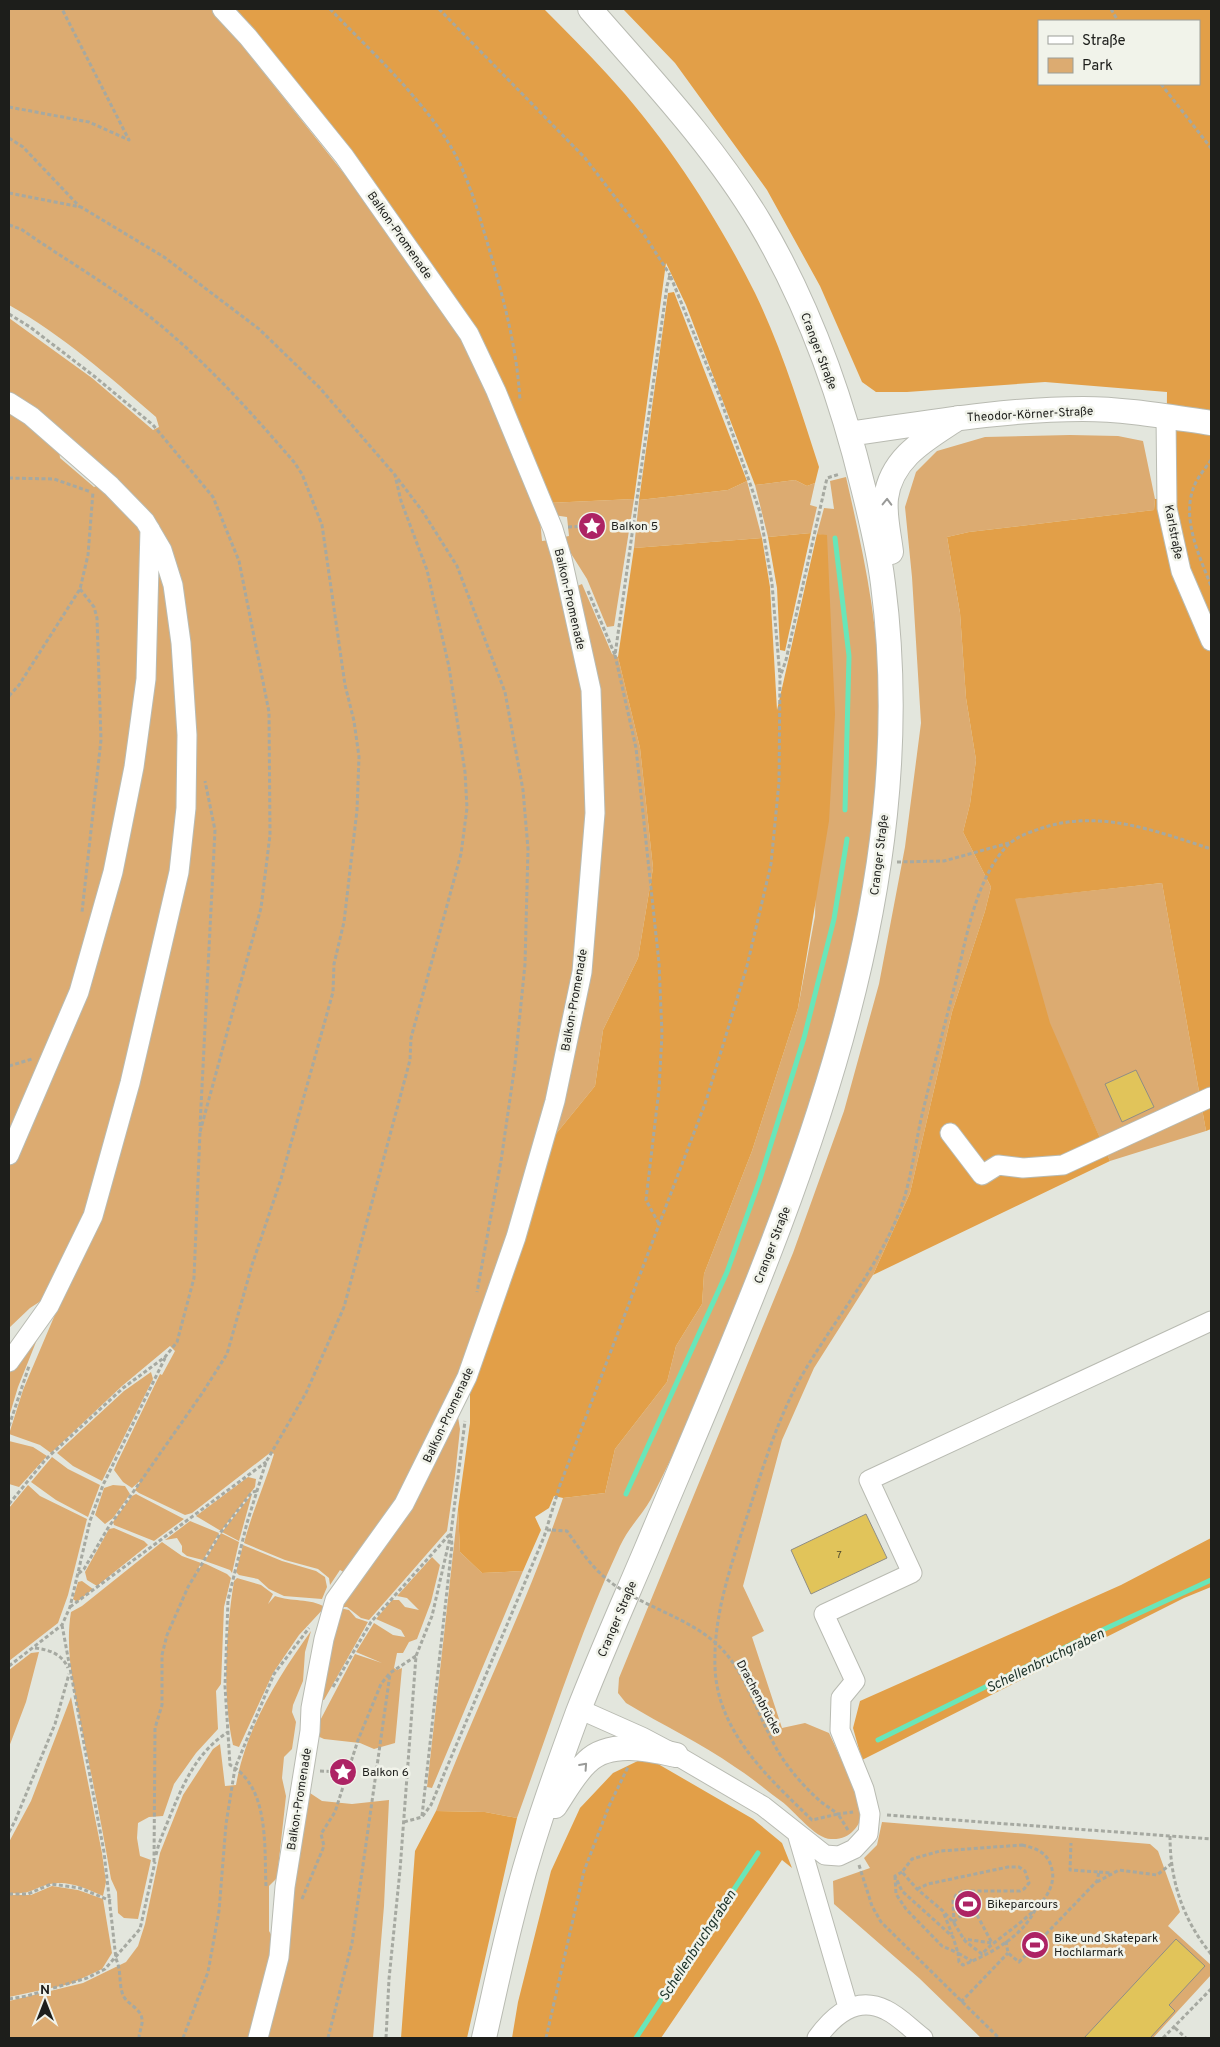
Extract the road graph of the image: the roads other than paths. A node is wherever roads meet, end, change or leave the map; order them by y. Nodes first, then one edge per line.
1 (222, 9) edge
2 (590, 9) edge
3 (9, 402) edge
4 (1166, 416) junction
5 (958, 418) junction
6 (1211, 423) edge
7 (849, 434) junction
8 (150, 529) junction
9 (1211, 641) edge
10 (890, 758) junction
11 (1211, 1097) edge
12 (950, 1132) dead end
13 (9, 1155) edge
14 (1211, 1321) edge
15 (9, 1362) edge
16 (579, 1710) junction
17 (676, 1755) junction
18 (797, 1833) junction
19 (537, 1835) junction
20 (848, 2007) junction
21 (258, 2038) edge
22 (484, 2038) edge
23 (816, 2038) edge
24 (923, 2038) edge

1 - 21 street, Balkon-Promenade
2 - 7 main road, Cranger Straße
3 - 8 street
4 - 5 main road, Theodor-Körner-Straße
4 - 6 main road, Theodor-Körner-Straße
4 - 9 street, Karlstraße
5 - 7 main road, Theodor-Körner-Straße
10 -> 5 main road, Cranger Straße
7 - 10 main road, Cranger Straße
8 - 13 street
8 - 15 street
10 - 16 main road, Cranger Straße
11 - 12 street
14 - 18 street, Cranger Straße
16 - 17 street, Cranger Straße
16 - 19 main road, Cranger Straße
17 - 18 street, Cranger Straße
19 -> 17 main road, Cranger Straße
18 - 20 street
19 - 22 main road, Cranger Straße
20 - 23 street
20 - 24 street

